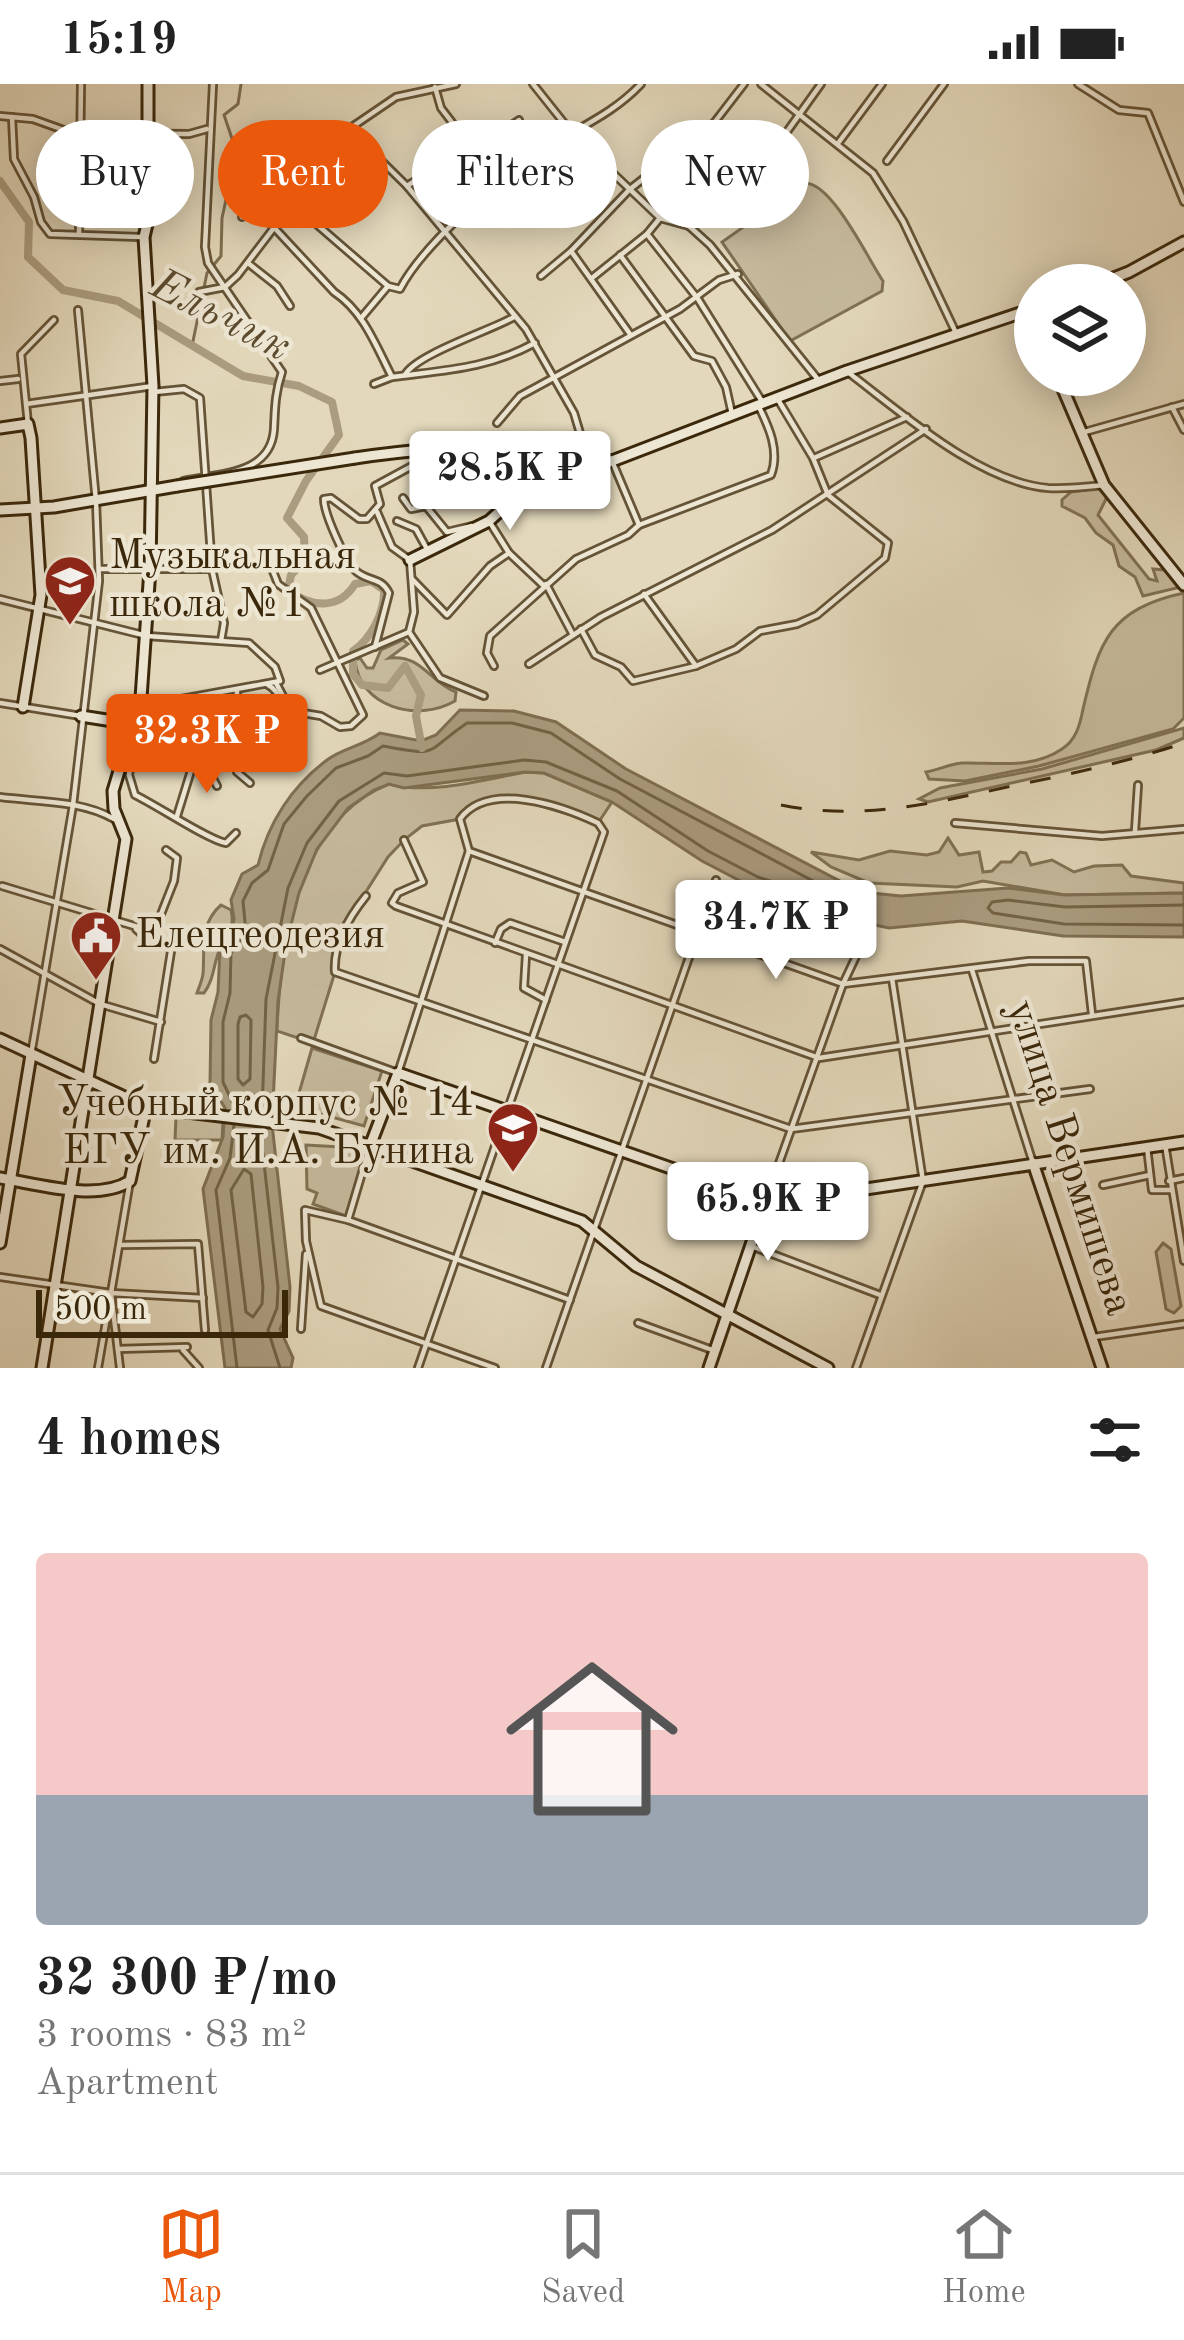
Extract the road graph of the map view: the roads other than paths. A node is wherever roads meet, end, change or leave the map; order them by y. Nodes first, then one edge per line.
1 (81, 84) edge
2 (148, 84) edge
3 (214, 84) edge
4 (456, 84) edge
5 (533, 84) edge
6 (641, 84) edge
7 (744, 84) edge
8 (761, 84) edge
9 (821, 84) edge
10 (882, 84) edge
11 (944, 84) edge
12 (1078, 84) edge
13 (435, 87) junction
14 (800, 114) junction
15 (0, 116) edge
16 (12, 117) junction
17 (81, 120) edge
18 (148, 120) edge
19 (362, 120) edge
20 (450, 120) edge
21 (563, 120) edge
22 (594, 120) edge
23 (796, 120) edge
24 (36, 123) edge
25 (209, 129) junction
26 (194, 133) edge
27 (838, 143) junction
28 (887, 161) dead end
29 (388, 168) edge
30 (617, 178) edge
31 (412, 182) edge
32 (406, 186) junction
33 (629, 190) junction
34 (641, 201) edge
35 (1184, 202) edge
36 (79, 228) edge
37 (146, 228) edge
38 (273, 228) joint
39 (321, 228) edge
40 (450, 228) edge
41 (652, 228) edge
42 (690, 228) edge
43 (446, 232) junction
44 (79, 234) junction
45 (647, 234) junction
46 (144, 237) junction
47 (1184, 242) edge
48 (571, 251) junction
49 (620, 255) junction
50 (248, 263) junction
51 (1144, 264) edge
52 (738, 274) junction
53 (541, 276) dead end
54 (592, 278) junction
55 (388, 286) junction
56 (225, 287) junction
57 (199, 292) dead end
58 (698, 299) junction
59 (290, 306) dead end
60 (78, 310) dead end
61 (1014, 315) edge
62 (362, 317) junction
63 (514, 317) junction
64 (667, 317) junction
65 (54, 320) dead end
66 (630, 334) junction
67 (956, 334) junction
68 (535, 343) junction
69 (848, 371) junction
70 (405, 375) junction
71 (555, 375) junction
72 (392, 377) junction
73 (20, 379) junction
74 (0, 381) edge
75 (820, 382) junction
76 (374, 384) dead end
77 (153, 389) junction
78 (86, 396) junction
79 (1066, 396) edge
80 (777, 398) junction
81 (26, 404) junction
82 (761, 404) junction
83 (1184, 404) edge
84 (1172, 407) junction
85 (733, 414) junction
86 (908, 417) junction
87 (497, 423) dead end
88 (28, 424) junction
89 (0, 428) edge
90 (926, 429) junction
91 (1184, 430) edge
92 (1081, 433) junction
93 (580, 449) junction
94 (454, 450) junction
95 (813, 458) junction
96 (612, 461) junction
97 (584, 473) junction
98 (208, 475) junction
99 (1104, 485) junction
100 (153, 490) junction
101 (828, 495) junction
102 (403, 498) dead end
103 (97, 501) junction
104 (426, 506) junction
105 (36, 509) junction
106 (0, 511) edge
107 (377, 512) junction
108 (397, 521) dead end
109 (483, 524) junction
110 (638, 526) junction
111 (427, 549) junction
112 (509, 553) junction
113 (267, 556) dead end
114 (410, 560) junction
115 (99, 569) junction
116 (150, 569) junction
117 (212, 569) junction
118 (410, 576) junction
119 (545, 584) junction
120 (1184, 585) edge
121 (644, 594) junction
122 (0, 598) edge
123 (40, 610) junction
124 (94, 624) junction
125 (581, 629) junction
126 (410, 632) junction
127 (573, 635) junction
128 (147, 636) junction
129 (221, 641) junction
130 (375, 647) junction
131 (338, 660) junction
132 (529, 664) dead end
133 (494, 666) dead end
134 (696, 666) junction
135 (320, 670) dead end
136 (278, 682) junction
137 (267, 685) junction
138 (237, 691) junction
139 (484, 695) dead end
140 (0, 703) edge
141 (23, 707) junction
142 (138, 707) junction
143 (81, 716) junction
144 (131, 734) junction
145 (282, 742) dead end
146 (194, 760) junction
147 (250, 783) dead end
148 (1138, 785) dead end
149 (217, 786) dead end
150 (113, 790) junction
151 (0, 797) edge
152 (73, 805) junction
153 (98, 810) junction
154 (177, 816) junction
155 (955, 823) dead end
156 (123, 827) junction
157 (1184, 829) edge
158 (1135, 831) junction
159 (236, 833) dead end
160 (404, 840) dead end
161 (166, 850) dead end
162 (469, 851) junction
163 (716, 880) dead end
164 (2, 886) edge
165 (583, 893) junction
166 (366, 896) dead end
167 (58, 902) junction
168 (113, 920) junction
169 (445, 926) junction
170 (134, 927) junction
171 (697, 932) junction
172 (495, 943) junction
173 (566, 943) junction
174 (0, 950) edge
175 (860, 950) dead end
176 (526, 955) junction
177 (558, 967) junction
178 (44, 970) junction
179 (972, 970) junction
180 (892, 978) junction
181 (843, 984) junction
182 (422, 1000) junction
183 (546, 1000) junction
184 (1184, 1002) edge
185 (100, 1004) junction
186 (671, 1006) junction
187 (1092, 1016) junction
188 (161, 1022) junction
189 (992, 1032) junction
190 (301, 1038) dead end
191 (532, 1038) junction
192 (0, 1039) edge
193 (903, 1048) junction
194 (32, 1054) junction
195 (819, 1058) junction
196 (154, 1059) dead end
197 (398, 1072) junction
198 (647, 1077) junction
199 (88, 1080) junction
200 (1090, 1089) dead end
201 (1016, 1100) junction
202 (146, 1107) junction
203 (510, 1111) junction
204 (914, 1114) junction
205 (791, 1129) junction
206 (1184, 1142) edge
207 (1165, 1144) junction
208 (370, 1146) junction
209 (1147, 1147) junction
210 (622, 1149) junction
211 (1034, 1162) junction
212 (1150, 1175) junction
213 (5, 1178) edge
214 (1184, 1178) edge
215 (130, 1180) junction
216 (923, 1181) junction
217 (1169, 1181) junction
218 (1103, 1185) dead end
219 (482, 1186) junction
220 (71, 1187) junction
221 (1171, 1190) junction
222 (766, 1201) junction
223 (348, 1220) junction
224 (594, 1228) junction
225 (0, 1243) edge
226 (119, 1245) junction
227 (751, 1246) junction
228 (308, 1248) junction
229 (1183, 1250) edge
230 (457, 1261) junction
231 (1184, 1261) edge
232 (0, 1276) edge
233 (55, 1286) junction
234 (111, 1293) junction
235 (880, 1295) junction
236 (203, 1298) junction
237 (570, 1300) junction
238 (728, 1311) junction
239 (638, 1322) dead end
240 (1184, 1324) edge
241 (301, 1329) dead end
242 (205, 1330) dead end
243 (1094, 1337) junction
244 (426, 1344) junction
245 (118, 1349) junction
246 (715, 1351) junction
247 (42, 1368) edge
248 (98, 1368) edge
249 (120, 1368) edge
250 (199, 1368) edge
251 (418, 1368) edge
252 (495, 1368) edge
253 (546, 1368) edge
254 (709, 1368) edge
255 (828, 1368) edge
256 (856, 1368) edge
257 (1102, 1368) edge

1 - 17 street
2 - 18 street
3 - 25 street
4 - 13 street
5 - 21 street
6 - 22 street
7 - 33 street
8 - 14 street
9 - 14 street
10 - 27 street
11 - 28 street
12 - 35 street
13 - 19 street
13 - 20 street
14 - 23 street
14 - 27 street
15 - 16 street
16 - 24 street
16 - 44 street
25 - 26 street
25 - 56 street
27 - 67 street
29 - 32 street
30 - 33 street
31 - 32 street
32 - 43 street
33 - 34 street
33 - 48 street
36 - 44 street
37 - 46 street
38 - 50 street
38 - 62 street
39 - 55 street
40 - 43 street
41 - 45 street
42 - 52 street
43 - 55 street
43 - 63 street
44 - 46 street
45 - 49 street
45 - 58 street
46 - 77 street
47 - 51 street
48 - 53 street
48 - 54 street
49 - 54 street
49 - 64 street
50 - 56 street
50 - 59 street
52 - 58 street
52 - 75 street
54 - 66 street
55 - 62 street
56 - 57 street
56 - 98 street
58 - 64 street
58 - 82 street
60 - 78 street
61 - 67 street
62 - 72 street
63 - 68 street
63 - 70 street
64 - 66 street
64 - 85 street
65 - 73 street
66 - 71 street
67 - 69 street
68 - 70 street
68 - 71 street
69 - 75 street
69 - 86 street
70 - 72 street
71 - 87 street
71 - 93 street
72 - 76 street
73 - 74 street
73 - 81 street
75 - 80 street
77 - 78 street
77 - 98 street
77 - 100 street
78 - 81 street
78 - 103 street
79 - 92 street
80 - 82 street
80 - 95 street
81 - 88 street
82 - 85 street
82 - 110 street
83 - 84 street
84 - 91 street
84 - 92 street
85 - 96 street
86 - 90 street
86 - 95 street
88 - 89 street
88 - 105 street
90 - 99 street
90 - 101 street
92 - 99 street
93 - 94 street
93 - 96 street
93 - 97 street
94 - 100 street, bridge
94 - 104 street
94 - 107 street
95 - 101 street
96 - 97 street
96 - 110 street
97 - 109 street
98 - 100 street
98 - 117 street
99 - 120 street
100 - 103 street
100 - 116 street
101 - 121 street
101 - 134 street
102 - 104 street
103 - 105 street
103 - 115 street
104 - 109 street
105 - 106 street
105 - 123 street
107 - 114 street
107 - 130 street
108 - 111 street
109 - 111 street
109 - 112 street
110 - 119 street
111 - 114 street
112 - 118 street
112 - 119 street
113 - 131 street
114 - 118 street
115 - 116 street
115 - 124 street
116 - 117 street
116 - 128 street
117 - 129 street
118 - 126 street
119 - 127 street
119 - 133 street
121 - 125 street
121 - 134 street
122 - 123 street
123 - 124 street
123 - 141 street
124 - 128 street
124 - 143 street
125 - 127 street
125 - 134 street
126 - 130 street
126 - 139 street
127 - 132 street
128 - 129 street
128 - 142 street
129 - 136 street
130 - 131 street
131 - 135 street
131 - 136 street
136 - 137 street
137 - 138 street
137 - 145 street
138 - 142 street
138 - 147 street
140 - 141 street
141 - 143 street
142 - 144 street
143 - 144 street
143 - 152 street
144 - 146 street
144 - 150 street
144 - 154 street
146 - 149 street
146 - 154 street
148 - 158 street
150 - 153 street
150 - 156 street
151 - 152 street
152 - 153 street
152 - 167 street
153 - 156 street
154 - 159 street
155 - 158 street
156 - 168 street
157 - 158 street
160 - 169 street
161 - 170 street
162 - 165 street
162 - 165 street
162 - 169 street
163 - 171 street
164 - 167 street
165 - 171 street
165 - 173 street
166 - 182 street
167 - 168 street
167 - 178 street
168 - 170 street
168 - 185 street
169 - 172 street
169 - 182 street
170 - 188 street
171 - 181 street
171 - 186 street
172 - 173 street
172 - 176 street
173 - 177 street
174 - 178 street
175 - 181 street
176 - 177 street
176 - 183 street
177 - 183 street
177 - 186 street
178 - 185 street
178 - 194 street
179 - 180 street
179 - 187 street
179 - 189 street, улица Вермишева
180 - 181 street
180 - 193 street
181 - 195 street
182 - 191 street
182 - 197 street
183 - 191 street
184 - 187 street
185 - 188 street
185 - 199 street
186 - 195 street
186 - 198 street
187 - 189 street
188 - 196 street
189 - 193 street
189 - 201 street, улица Вермишева
190 - 197 street
191 - 198 street
191 - 203 street
192 - 194 street
193 - 195 street
193 - 204 street
194 - 199 street
194 - 213 street
195 - 205 street
197 - 203 street
197 - 208 street
198 - 205 street
198 - 210 street
199 - 202 street
199 - 220 street
200 - 201 street
201 - 204 street
201 - 211 street, улица Вермишева
202 - 208 street
202 - 215 street
203 - 210 street
203 - 219 street
204 - 205 street
204 - 216 street
205 - 222 street
206 - 207 street
207 - 209 street
207 - 217 street
208 - 219 street
208 - 223 street
209 - 211 street
209 - 212 street
210 - 222 street
210 - 224 street
211 - 216 street
211 - 243 street, улица Вермишева
212 - 218 street
212 - 221 street
213 - 220 street
213 - 225 street
214 - 217 street
215 - 220 street
215 - 226 street
216 - 222 street
216 - 235 street
217 - 221 street
219 - 224 street
219 - 230 street
220 - 233 street
221 - 229 street
222 - 227 street
223 - 228 street
223 - 230 street
224 - 237 street
224 - 238 street
226 - 234 street
226 - 236 street
227 - 235 street
227 - 238 street
228 - 241 street
228 - 244 street
229 - 231 street
230 - 237 street
230 - 244 street
232 - 233 street
233 - 234 street
233 - 247 street
234 - 236 street
234 - 245 street
234 - 248 street
235 - 256 street
236 - 242 street
237 - 253 street
238 - 246 street
238 - 255 street
239 - 246 street
240 - 243 street
243 - 257 street, улица Вермишева
244 - 251 street
244 - 252 street
245 - 249 street
245 - 250 street
246 - 254 street

